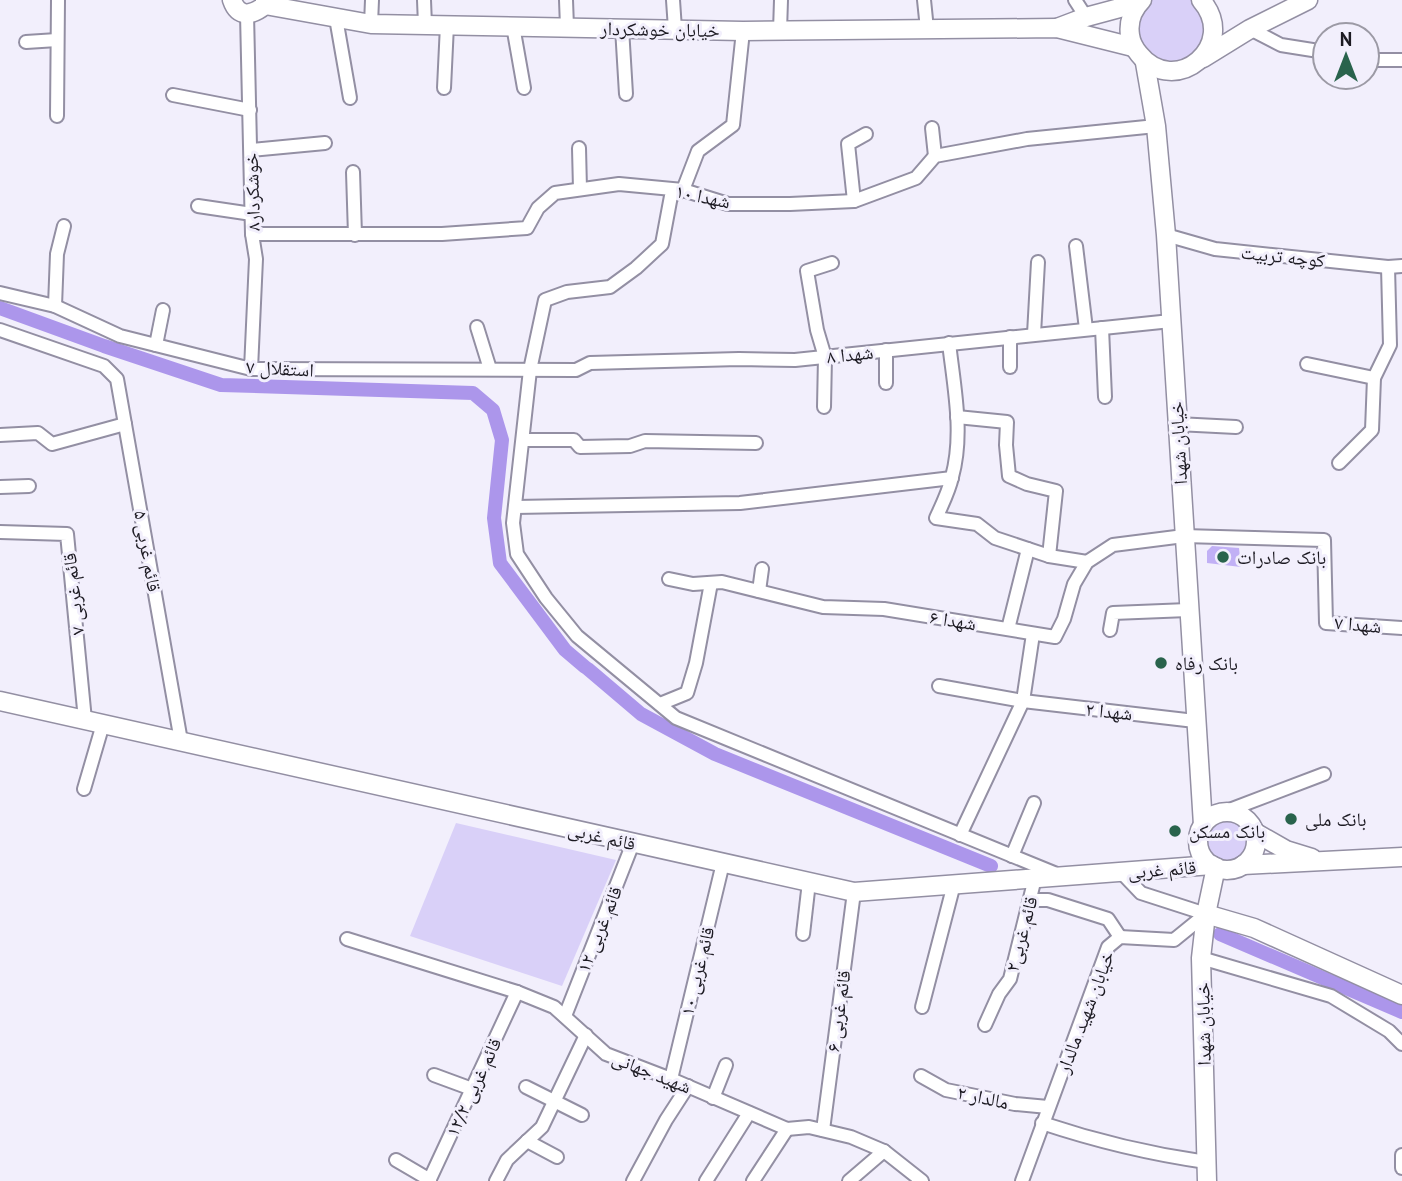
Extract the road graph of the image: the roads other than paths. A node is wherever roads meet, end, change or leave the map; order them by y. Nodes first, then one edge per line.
1 (58, 0) edge
2 (232, 0) edge
3 (372, 0) edge
4 (424, 0) edge
5 (566, 0) edge
6 (673, 0) edge
7 (781, 0) edge
8 (924, 0) edge
9 (1075, 0) edge
10 (1201, 0) edge
11 (1308, 0) edge
12 (1140, 2) edge
13 (265, 3) edge
14 (247, 14) junction
15 (1086, 17) junction
16 (336, 18) junction
17 (371, 24) junction
18 (425, 25) junction
19 (447, 25) junction
20 (513, 26) junction
21 (567, 27) junction
22 (622, 28) junction
23 (1057, 28) junction
24 (675, 29) junction
25 (928, 29) junction
26 (1250, 29) junction
27 (743, 31) junction
28 (780, 31) junction
29 (57, 40) junction
30 (26, 42) dead end
31 (1133, 47) junction
32 (1311, 50) edge
33 (1200, 60) junction
34 (1381, 60) edge
35 (1402, 60) edge
36 (1145, 63) junction
37 (444, 88) dead end
38 (524, 88) dead end
39 (626, 94) dead end
40 (173, 95) dead end
41 (350, 98) dead end
42 (250, 110) junction
43 (57, 116) dead end
44 (1156, 126) junction
45 (932, 128) dead end
46 (866, 134) dead end
47 (324, 144) dead end
48 (579, 148) dead end
49 (251, 150) junction
50 (935, 156) junction
51 (354, 172) dead end
52 (580, 189) junction
53 (682, 190) junction
54 (854, 201) junction
55 (198, 206) dead end
56 (252, 214) junction
57 (64, 226) dead end
58 (252, 234) junction
59 (355, 235) junction
60 (1166, 235) junction
61 (1076, 246) dead end
62 (1038, 262) dead end
63 (832, 263) dead end
64 (1402, 266) edge
65 (1388, 267) junction
66 (0, 293) edge
67 (55, 306) junction
68 (163, 310) dead end
69 (1171, 321) junction
70 (477, 327) dead end
71 (1101, 328) junction
72 (1086, 329) junction
73 (0, 330) edge
74 (1034, 334) junction
75 (1010, 337) junction
76 (949, 343) junction
77 (156, 345) junction
78 (886, 350) junction
79 (825, 357) junction
80 (1307, 364) dead end
81 (1010, 367) dead end
82 (251, 369) junction
83 (490, 369) junction
84 (530, 370) junction
85 (1374, 378) junction
86 (886, 383) dead end
87 (1105, 397) dead end
88 (824, 407) dead end
89 (957, 417) junction
90 (125, 424) junction
91 (1177, 424) junction
92 (1236, 427) dead end
93 (0, 435) edge
94 (523, 440) junction
95 (756, 443) dead end
96 (1339, 463) dead end
97 (953, 478) junction
98 (29, 486) dead end
99 (0, 487) edge
100 (515, 507) junction
101 (0, 532) edge
102 (1184, 536) junction
103 (1028, 549) junction
104 (1049, 555) junction
105 (1087, 562) junction
106 (762, 569) dead end
107 (669, 579) dead end
108 (711, 583) junction
109 (759, 591) junction
110 (1188, 610) junction
111 (1402, 628) edge
112 (1008, 629) junction
113 (1110, 630) dead end
114 (1033, 634) junction
115 (939, 686) dead end
116 (0, 701) edge
117 (1023, 701) junction
118 (660, 704) junction
119 (1195, 721) junction
120 (94, 722) junction
121 (181, 741) junction
122 (1324, 774) dead end
123 (84, 789) dead end
124 (1034, 803) dead end
125 (1224, 811) junction
126 (1203, 825) junction
127 (1256, 833) junction
128 (960, 835) junction
129 (633, 843) junction
130 (1012, 856) junction
131 (1402, 857) edge
132 (1329, 862) junction
133 (723, 863) junction
134 (1243, 865) junction
135 (1214, 866) junction
136 (1121, 872) junction
137 (1061, 876) junction
138 (1035, 878) junction
139 (809, 882) junction
140 (954, 884) junction
141 (854, 892) junction
142 (1031, 900) junction
143 (1206, 914) junction
144 (803, 934) dead end
145 (1120, 937) junction
146 (347, 939) dead end
147 (1201, 958) junction
148 (517, 992) junction
149 (1402, 995) edge
150 (922, 1007) dead end
151 (565, 1016) junction
152 (985, 1025) dead end
153 (586, 1035) junction
154 (1402, 1044) edge
155 (726, 1065) dead end
156 (434, 1075) dead end
157 (921, 1076) dead end
158 (671, 1079) junction
159 (688, 1086) junction
160 (526, 1087) dead end
161 (472, 1089) junction
162 (713, 1098) junction
163 (554, 1103) junction
164 (1048, 1107) junction
165 (749, 1113) junction
166 (582, 1115) dead end
167 (1042, 1123) junction
168 (788, 1129) junction
169 (823, 1130) junction
170 (527, 1141) junction
171 (884, 1151) junction
172 (1402, 1155) edge
173 (558, 1157) dead end
174 (396, 1160) dead end
175 (1206, 1161) junction
176 (1402, 1168) edge
177 (430, 1180) edge
178 (496, 1181) edge
179 (633, 1181) edge
180 (706, 1181) edge
181 (753, 1181) edge
182 (849, 1181) edge
183 (922, 1181) edge
184 (1022, 1181) edge
185 (1207, 1181) edge

1 - 29 street
2 - 14 main road
3 - 17 street
4 - 18 street
5 - 21 street
6 - 24 street
7 - 28 street
8 - 25 street
9 - 15 street
10 - 33 main road
11 - 26 main road
12 - 15 main road
12 - 31 main road
13 - 14 main road
13 - 16 main road, خیابان خوشکردار
14 - 42 street, خوشکردار۸
15 - 23 main road
16 - 17 main road, خیابان خوشکردار
16 - 41 street
17 - 18 main road, خیابان خوشکردار
18 - 19 main road, خیابان خوشکردار
19 - 20 main road, خیابان خوشکردار
19 - 37 street
20 - 21 main road, خیابان خوشکردار
20 - 38 street
21 - 22 main road, خیابان خوشکردار
22 - 24 main road, خیابان خوشکردار
22 - 39 street
23 - 25 main road, خیابان خوشکردار
23 - 31 main road
24 - 27 main road, خیابان خوشکردار
25 - 28 main road, خیابان خوشکردار
26 - 32 street
26 - 33 main road
27 - 28 main road, خیابان خوشکردار
27 - 53 street
29 - 30 street
29 - 43 street
31 - 36 main road
33 - 36 main road
34 - 35 street
36 - 44 main road, خیابان شهدا
40 - 42 street
42 - 49 street, خوشکردار۸
44 - 50 street
44 - 60 main road, خیابان شهدا
45 - 50 street
46 - 54 street
47 - 49 street
48 - 52 street
49 - 56 street, خوشکردار۸
50 - 54 street, شهدا ۱۰
51 - 59 street
52 - 53 street, شهدا ۱۰
52 - 59 street, شهدا ۱۰
53 - 54 street, شهدا ۱۰
53 - 84 street
55 - 56 street
56 - 58 street, خوشکردار۸
57 - 67 street
58 - 59 street, شهدا ۱۰
58 - 82 street, خوشکردار۸
60 - 65 street, کوچه تربیت
60 - 69 main road, خیابان شهدا
61 - 72 street
62 - 74 street
63 - 79 street
64 - 65 street, کوچه تربیت
65 - 85 street
66 - 67 street, استقلال ۷
67 - 77 street, استقلال ۷
68 - 77 street
69 - 71 street, شهدا ۸
69 - 91 main road, خیابان شهدا
70 - 83 street
71 - 72 street, شهدا ۸
71 - 87 street
72 - 74 street, شهدا ۸
73 - 90 street, قائم غربی ۵
74 - 75 street, شهدا ۸
75 - 76 street, شهدا ۸
75 - 81 street
76 - 78 street, شهدا ۸
76 - 89 street
77 - 82 street, استقلال ۷
78 - 79 street, شهدا ۸
78 - 86 street
79 - 84 street, شهدا ۸
79 - 88 street
80 - 85 street
82 - 83 street, استقلال ۷
83 - 84 street, استقلال ۷
84 - 94 street
85 - 96 street
89 - 97 street
89 - 104 street
90 - 93 street
90 - 121 street, قائم غربی ۵
91 - 92 street
91 - 102 main road, خیابان شهدا
94 - 95 street
94 - 100 street
97 - 100 street
97 - 103 street
98 - 99 street
100 - 118 street
101 - 120 street, قائم غربی ۷
102 - 105 street
102 - 110 main road, خیابان شهدا
102 - 111 street, شهدا ۷
103 - 104 street
103 - 112 street
104 - 105 street
105 - 114 street, شهدا ۶
106 - 109 street
107 - 108 street, شهدا ۶
108 - 109 street, شهدا ۶
108 - 118 street
109 - 112 street, شهدا ۶
110 - 113 street
110 - 119 main road, خیابان شهدا
112 - 114 street, شهدا ۶
114 - 117 street
115 - 117 street, شهدا ۲
116 - 120 main road, قائم غربی
117 - 119 street, شهدا ۲
117 - 128 street
118 - 128 street
119 - 126 main road, خیابان شهدا
120 - 121 main road, قائم غربی
120 - 123 street
121 - 129 main road, قائم غربی
122 - 125 street
124 - 130 street
125 - 126 main road
125 - 127 main road
126 - 135 main road
127 - 132 main road
127 - 134 main road
128 - 130 street
129 - 133 main road, قائم غربی
129 - 151 street, قائم غربی ۱۲
130 - 137 street
131 - 132 main road
132 - 134 main road
133 - 139 main road, قائم غربی
133 - 158 street, قائم غربی ۱۰
134 - 135 main road
135 - 136 main road, قائم غربی
135 - 143 main road, خیابان شهدا
136 - 137 main road, قائم غربی
136 - 143 street
137 - 138 main road, قائم غربی
138 - 140 main road, قائم غربی
138 - 142 street, ۲قائم غربی
139 - 141 main road, قائم غربی
139 - 144 street
140 - 141 main road, قائم غربی
140 - 150 street
141 - 169 street, قائم غربی ۶
142 - 145 street
142 - 152 street, ۲قائم غربی
143 - 145 street, خیابان شهید مالدار
143 - 147 main road, خیابان شهدا
143 - 149 main road
145 - 164 street, خیابان شهید مالدار
146 - 148 street, شهید جهانی
147 - 154 street
147 - 175 main road, خیابان شهدا
148 - 151 street, شهید جهانی
148 - 161 street, قائم غربی ۱۲/۲
151 - 153 street, شهید جهانی
153 - 158 street, شهید جهانی
153 - 163 street
155 - 162 street
156 - 161 street
157 - 164 street, مالدار ۲
158 - 159 street, شهید جهانی
159 - 162 street, شهید جهانی
159 - 179 street
160 - 163 street
161 - 177 street, قائم غربی ۱۲/۲
162 - 165 street, شهید جهانی
163 - 166 street
163 - 170 street
164 - 167 street, خیابان شهید مالدار
165 - 168 street, شهید جهانی
165 - 180 street
167 - 175 street
167 - 184 street, خیابان شهید مالدار
168 - 169 street, شهید جهانی
168 - 181 street
169 - 171 street, شهید جهانی
170 - 173 street
170 - 178 street
171 - 182 street
171 - 183 street, شهید جهانی
172 - 176 street
174 - 177 street
175 - 185 main road, خیابان شهدا

